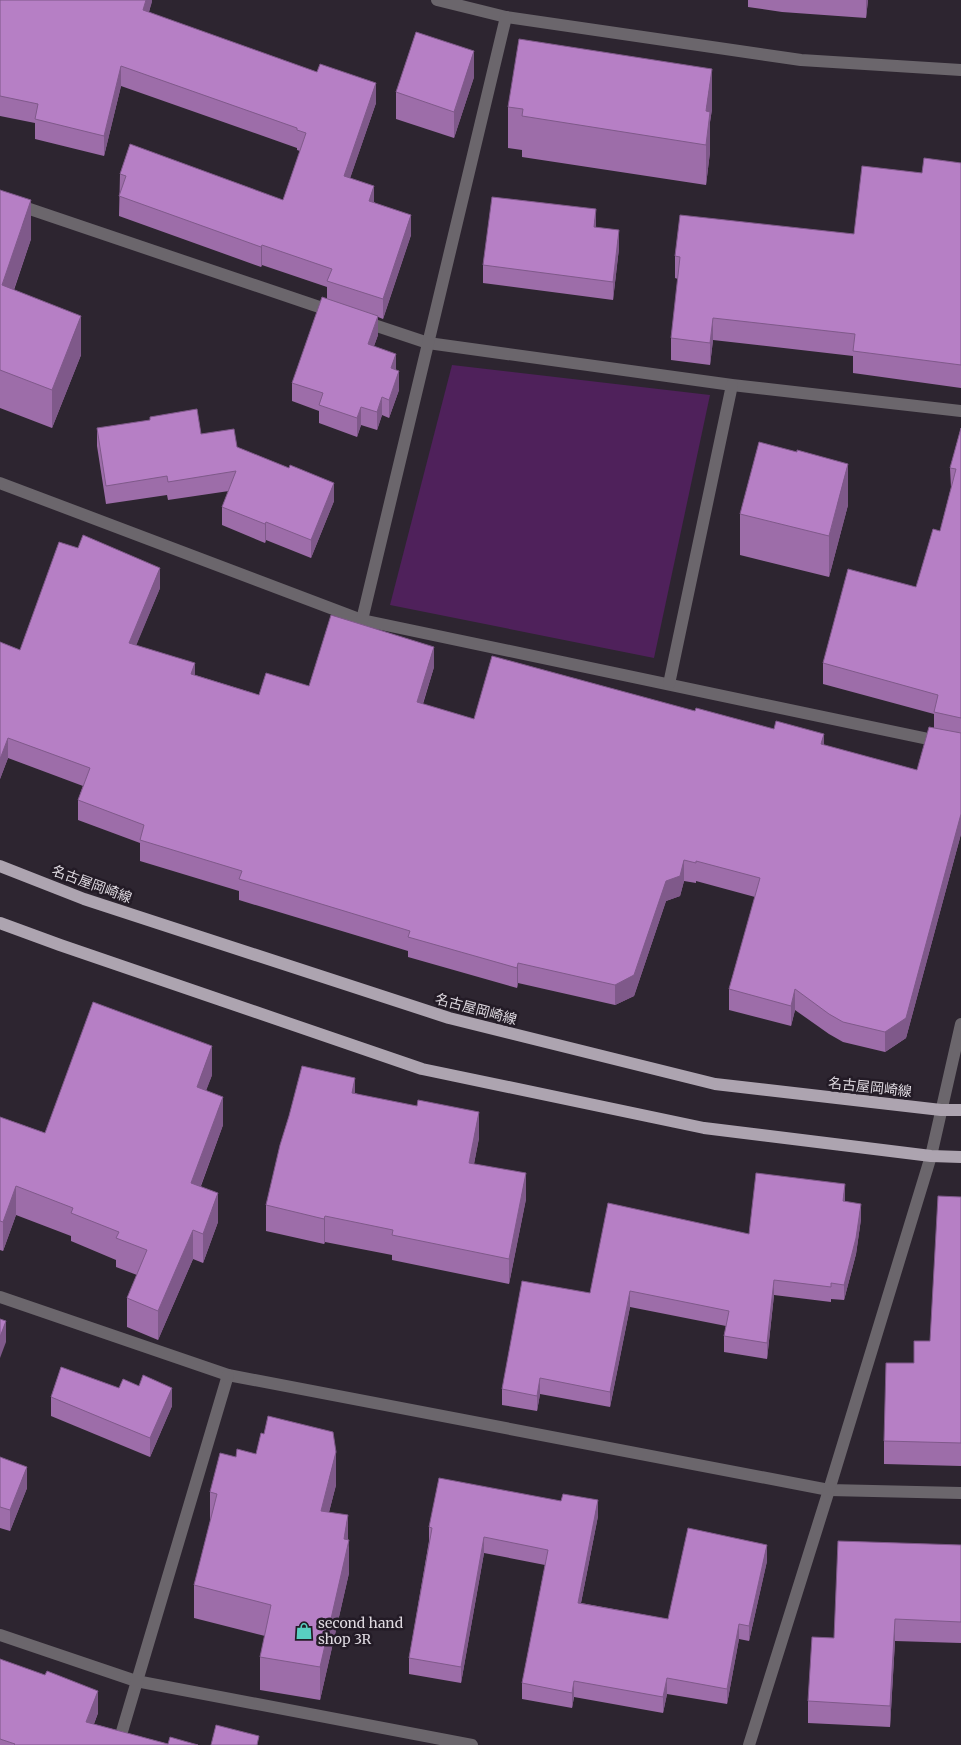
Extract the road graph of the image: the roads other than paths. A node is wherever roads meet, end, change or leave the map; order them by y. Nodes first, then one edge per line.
1 (437, 0) edge
2 (506, 18) junction
3 (961, 70) edge
4 (0, 199) edge
5 (428, 343) junction
6 (732, 385) junction
7 (961, 411) edge
8 (0, 483) edge
9 (362, 620) junction
10 (669, 684) junction
11 (961, 746) edge
12 (0, 866) edge
13 (0, 922) edge
14 (961, 1024) edge
15 (941, 1110) junction
16 (961, 1110) edge
17 (931, 1156) junction
18 (961, 1157) edge
19 (0, 1297) edge
20 (228, 1375) junction
21 (829, 1490) junction
22 (961, 1493) edge
23 (0, 1635) edge
24 (136, 1681) junction
25 (118, 1745) edge
26 (472, 1745) edge
27 (749, 1745) edge

1 - 2 street
2 - 3 street
2 - 5 street
4 - 5 street
5 - 6 street
5 - 9 street
6 - 7 street
6 - 10 street
8 - 9 street
9 - 10 street
10 - 11 street
12 - 15 main road, 名古屋岡崎線
13 - 17 main road
14 - 15 street
15 - 16 main road, 名古屋岡崎線
15 - 17 street
17 - 18 main road
17 - 21 street
19 - 20 street
20 - 21 street
20 - 24 street
21 - 22 street
21 - 27 street
23 - 24 street
24 - 25 street
24 - 26 street

